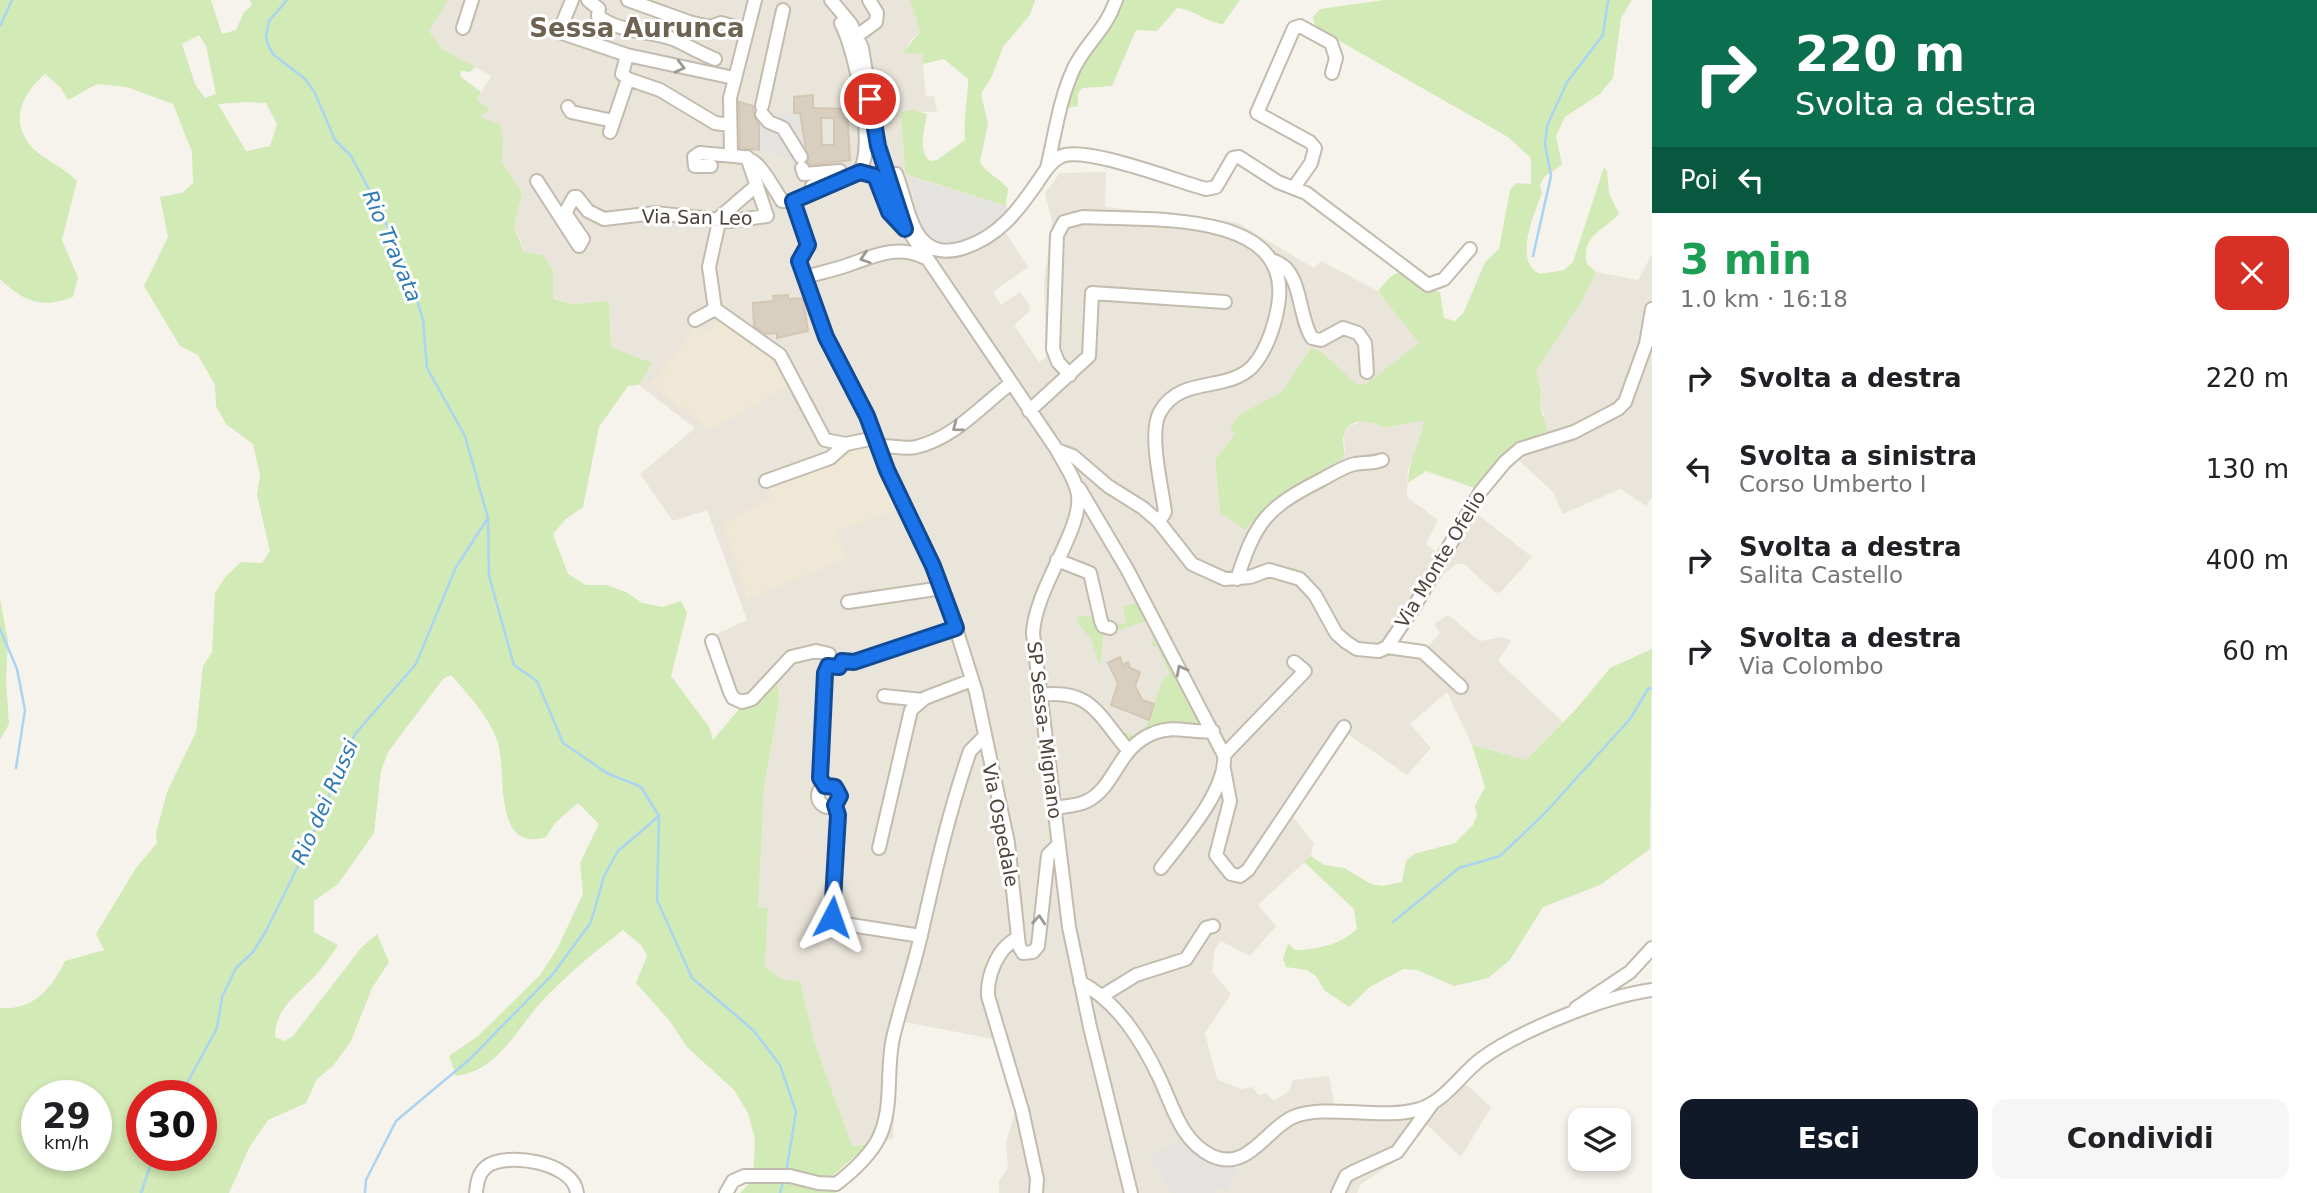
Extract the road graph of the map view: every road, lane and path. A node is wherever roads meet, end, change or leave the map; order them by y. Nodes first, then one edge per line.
1 (472, 0) edge
2 (588, 0) edge
3 (628, 0) edge
4 (755, 0) edge
5 (831, 0) edge
6 (869, 0) edge
7 (1116, 0) edge
8 (571, 1) edge
9 (783, 10) dead end
10 (463, 28) dead end
11 (747, 30) junction
12 (858, 36) junction
13 (628, 55) junction
14 (728, 66) junction
15 (1332, 72) dead end
16 (628, 79) junction
17 (568, 107) dead end
18 (730, 125) junction
19 (731, 155) junction
20 (747, 156) junction
21 (711, 166) dead end
22 (1047, 168) junction
23 (860, 172) junction
24 (886, 173) junction
25 (537, 181) dead end
26 (757, 186) junction
27 (1294, 186) junction
28 (812, 193) junction
29 (793, 201) junction
30 (720, 217) junction
31 (905, 229) junction
32 (1470, 249) dead end
33 (926, 259) junction
34 (1274, 261) junction
35 (805, 277) junction
36 (1225, 302) dead end
37 (715, 309) junction
38 (1652, 309) edge
39 (695, 320) dead end
40 (1367, 372) dead end
41 (1070, 375) junction
42 (1010, 384) junction
43 (1029, 411) junction
44 (877, 443) junction
45 (846, 444) junction
46 (1057, 450) junction
47 (1382, 460) dead end
48 (766, 481) dead end
49 (1075, 482) junction
50 (1159, 522) junction
51 (1057, 560) junction
52 (1237, 579) junction
53 (942, 588) junction
54 (848, 602) dead end
55 (956, 628) junction
56 (1111, 628) dead end
57 (712, 641) dead end
58 (1387, 647) junction
59 (829, 660) junction
60 (1294, 662) dead end
61 (972, 680) junction
62 (1461, 687) dead end
63 (1040, 695) junction
64 (884, 696) dead end
65 (922, 700) junction
66 (1344, 727) dead end
67 (1213, 731) junction
68 (984, 738) junction
69 (1128, 750) junction
70 (1224, 762) junction
71 (1055, 808) junction
72 (1059, 844) junction
73 (879, 848) dead end
74 (1161, 868) dead end
75 (1213, 926) dead end
76 (921, 936) junction
77 (1018, 938) junction
78 (1652, 948) edge
79 (1080, 982) junction
80 (1652, 990) edge
81 (1101, 996) junction
82 (1561, 1018) junction
83 (1432, 1104) junction
84 (476, 1193) edge
85 (577, 1193) edge
86 (726, 1193) edge
87 (1036, 1193) edge
88 (1131, 1193) edge
89 (1338, 1193) edge

1 - 10 street
2 - 14 street
3 - 11 street
4 - 11 street
5 - 12 street, SP Sessa- Mignano
5 - 23 street
6 - 12 street
7 - 22 street
8 - 13 street
9 - 28 street
11 - 14 street
12 - 24 street, SP Sessa- Mignano
13 -> 14 street
13 - 16 street
14 - 18 street
15 - 27 street
16 - 17 street
16 - 18 street
18 - 19 street
19 - 20 street
19 - 21 street
20 - 26 street
20 - 29 street
22 - 24 street
22 - 27 street
23 - 28 street
23 - 31 street
24 - 31 street, SP Sessa- Mignano
25 - 30 street, Via San Leo
26 - 30 street
26 - 30 street, Via San Leo
27 - 32 street
28 - 29 street
29 - 35 street
30 - 37 street
31 - 33 street, SP Sessa- Mignano
33 -> 35 street
33 - 42 street, SP Sessa- Mignano
34 - 40 street
34 - 41 street
34 - 50 street
35 - 44 street, Via Ospedale
36 - 41 street
37 - 39 street
37 - 45 street
38 - 58 street, Via Monte Ofelio
41 - 43 street
42 - 43 street, SP Sessa- Mignano
42 -> 44 street
43 - 46 street, SP Sessa- Mignano
44 - 45 street
44 - 53 street, Via Ospedale
45 - 48 street
46 - 49 street, SP Sessa- Mignano
46 - 50 street
47 - 52 street
49 - 51 street, SP Sessa- Mignano
67 -> 49 street
50 - 52 street
51 - 56 street
51 - 63 street, SP Sessa- Mignano
52 - 58 street, Via Monte Ofelio
53 - 54 street
53 - 55 street, Via Ospedale
55 - 59 street
55 - 61 street, Via Ospedale
57 - 59 street
58 - 62 street
59 - 76 street
60 - 70 street
61 - 65 street
61 - 68 street, Via Ospedale
63 - 69 street
63 - 71 street, SP Sessa- Mignano
64 - 65 street
65 - 73 street
66 - 70 street
67 - 69 street
67 - 70 street
68 - 76 street
68 - 77 street, Via Ospedale
69 - 71 street
70 - 74 street
71 - 72 street, SP Sessa- Mignano
77 -> 72 street, Via Ospedale
72 - 79 street, SP Sessa- Mignano
75 - 81 street
76 - 86 street
77 - 87 street
78 - 82 street
79 - 81 street
79 - 88 street, SP Sessa- Mignano
80 - 82 street
81 - 83 street
82 - 83 street
83 - 89 street
84 - 85 street

